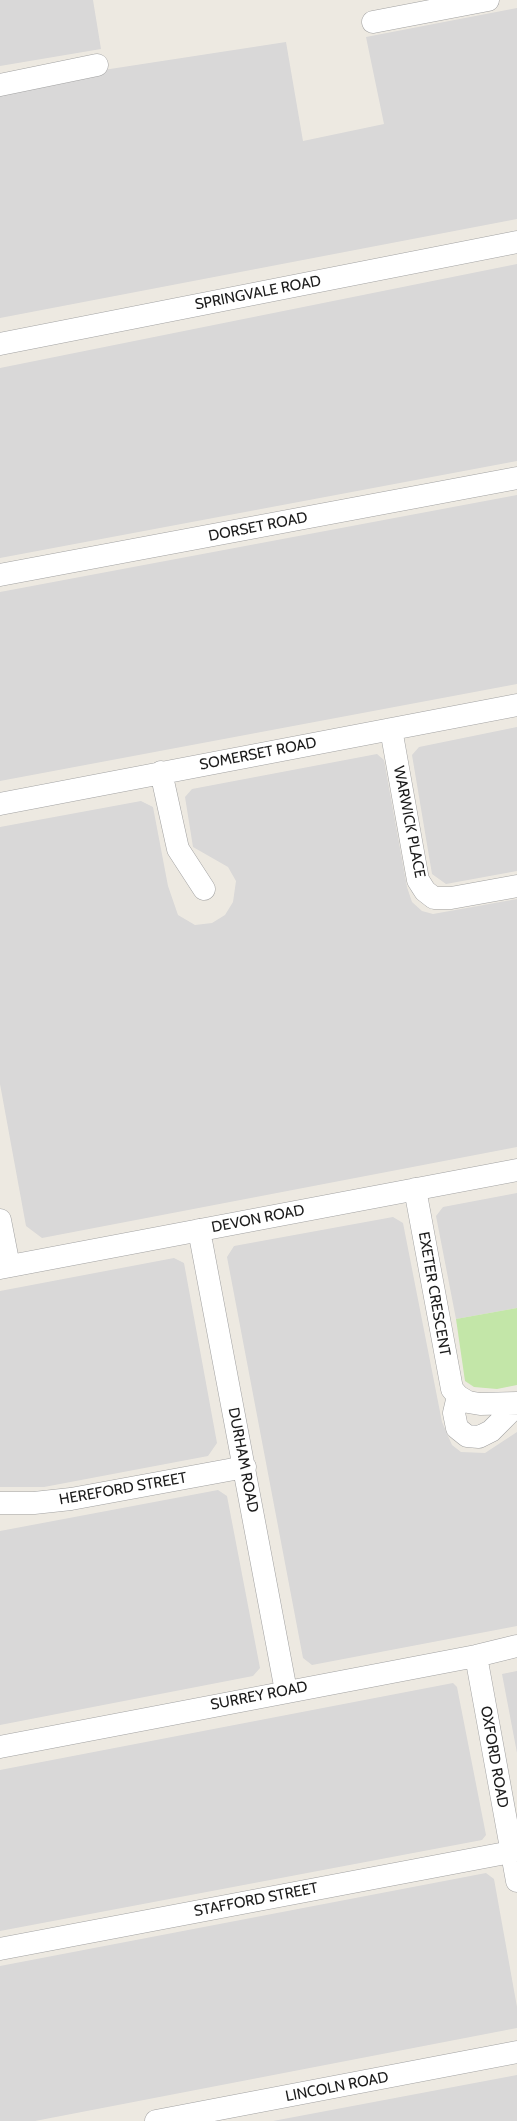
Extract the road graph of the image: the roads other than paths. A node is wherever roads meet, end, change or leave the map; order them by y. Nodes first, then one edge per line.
1 (488, 0) edge
2 (373, 22) dead end
3 (97, 66) dead end
4 (0, 85) edge
5 (517, 242) edge
6 (0, 344) edge
7 (517, 478) edge
8 (0, 575) edge
9 (517, 705) edge
10 (391, 729) junction
11 (161, 772) junction
12 (0, 804) edge
13 (517, 886) edge
14 (204, 889) dead end
15 (517, 1170) edge
16 (416, 1189) junction
17 (0, 1220) edge
18 (199, 1230) junction
19 (4, 1267) edge
20 (458, 1396) junction
21 (517, 1404) edge
22 (245, 1467) junction
23 (0, 1503) edge
24 (517, 1646) edge
25 (476, 1656) junction
26 (286, 1691) junction
27 (0, 1747) edge
28 (512, 1852) junction
29 (517, 1881) edge
30 (0, 1949) edge
31 (517, 2052) edge
32 (156, 2121) edge

1 - 2 street
3 - 4 street
5 - 6 street, SPRINGVALE ROAD
7 - 8 street, DORSET ROAD
9 - 10 street, SOMERSET ROAD
10 - 11 street, SOMERSET ROAD
10 - 13 street, WARWICK PLACE
11 - 12 street, SOMERSET ROAD
11 - 14 street
15 - 16 street, DEVON ROAD
16 - 18 street, DEVON ROAD
16 - 20 street, EXETER CRESCENT
17 - 19 street
18 - 19 street, DEVON ROAD
18 - 22 street, DURHAM ROAD
20 - 21 street
20 - 21 street
22 - 23 street, HEREFORD STREET
22 - 26 street, DURHAM ROAD
24 - 25 street, SURREY ROAD
25 - 26 street, SURREY ROAD
25 - 28 street, OXFORD ROAD
26 - 27 street, SURREY ROAD
28 - 29 street, OXFORD ROAD
28 - 30 street, STAFFORD STREET
31 - 32 street, LINCOLN ROAD

